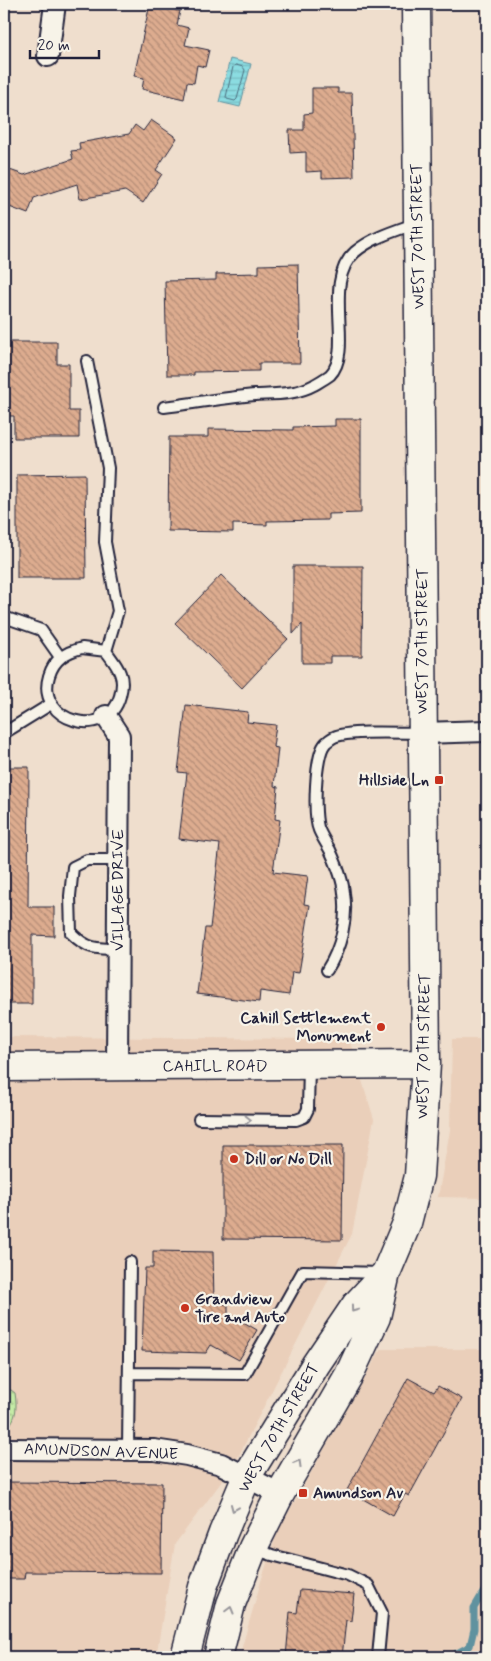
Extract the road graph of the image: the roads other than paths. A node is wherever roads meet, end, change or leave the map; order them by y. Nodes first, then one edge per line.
1 (55, 4) edge
2 (416, 4) edge
3 (48, 56) dead end
4 (418, 223) junction
5 (87, 361) dead end
6 (164, 407) dead end
7 (4, 617) edge
8 (106, 651) junction
9 (60, 657) junction
10 (51, 704) junction
11 (106, 716) junction
12 (487, 731) edge
13 (4, 733) edge
14 (422, 733) junction
15 (118, 860) junction
16 (118, 949) junction
17 (326, 970) dead end
18 (426, 1064) junction
19 (309, 1066) junction
20 (4, 1067) edge
21 (117, 1067) junction
22 (199, 1119) dead end
23 (130, 1262) dead end
24 (386, 1273) junction
25 (129, 1373) junction
26 (4, 1449) edge
27 (128, 1450) junction
28 (247, 1476) junction
29 (280, 1494) junction
30 (253, 1548) junction
31 (184, 1657) edge
32 (218, 1657) edge
33 (378, 1657) edge

1 - 3 street
2 - 4 street, WEST 70TH STREET
4 - 6 lane
4 - 14 street, WEST 70TH STREET
5 - 8 lane
7 - 9 lane
8 - 9 lane
8 - 11 lane
9 - 10 lane
10 - 11 lane
10 - 13 lane
11 - 15 street, VILLAGE DRIVE
12 - 14 street
14 - 17 lane
14 - 18 street, WEST 70TH STREET
15 - 16 street, VILLAGE DRIVE
15 - 16 lane
16 - 21 street, VILLAGE DRIVE
18 - 19 street, CAHILL ROAD
18 - 24 street, WEST 70TH STREET
19 - 21 street, CAHILL ROAD
22 -> 19 lane
20 - 21 street, CAHILL ROAD
23 - 25 lane
24 - 25 lane
24 -> 28 street, WEST 70TH STREET
29 -> 24 street, WEST 70TH STREET
25 - 27 lane
26 - 27 street, AMUNDSON AVENUE
27 - 28 street, AMUNDSON AVENUE
28 - 29 street, AMUNDSON AVENUE
28 -> 31 street, WEST 70TH STREET
29 - 30 street, WEST 70TH STREET
32 -> 30 street, WEST 70TH STREET
30 - 33 lane

